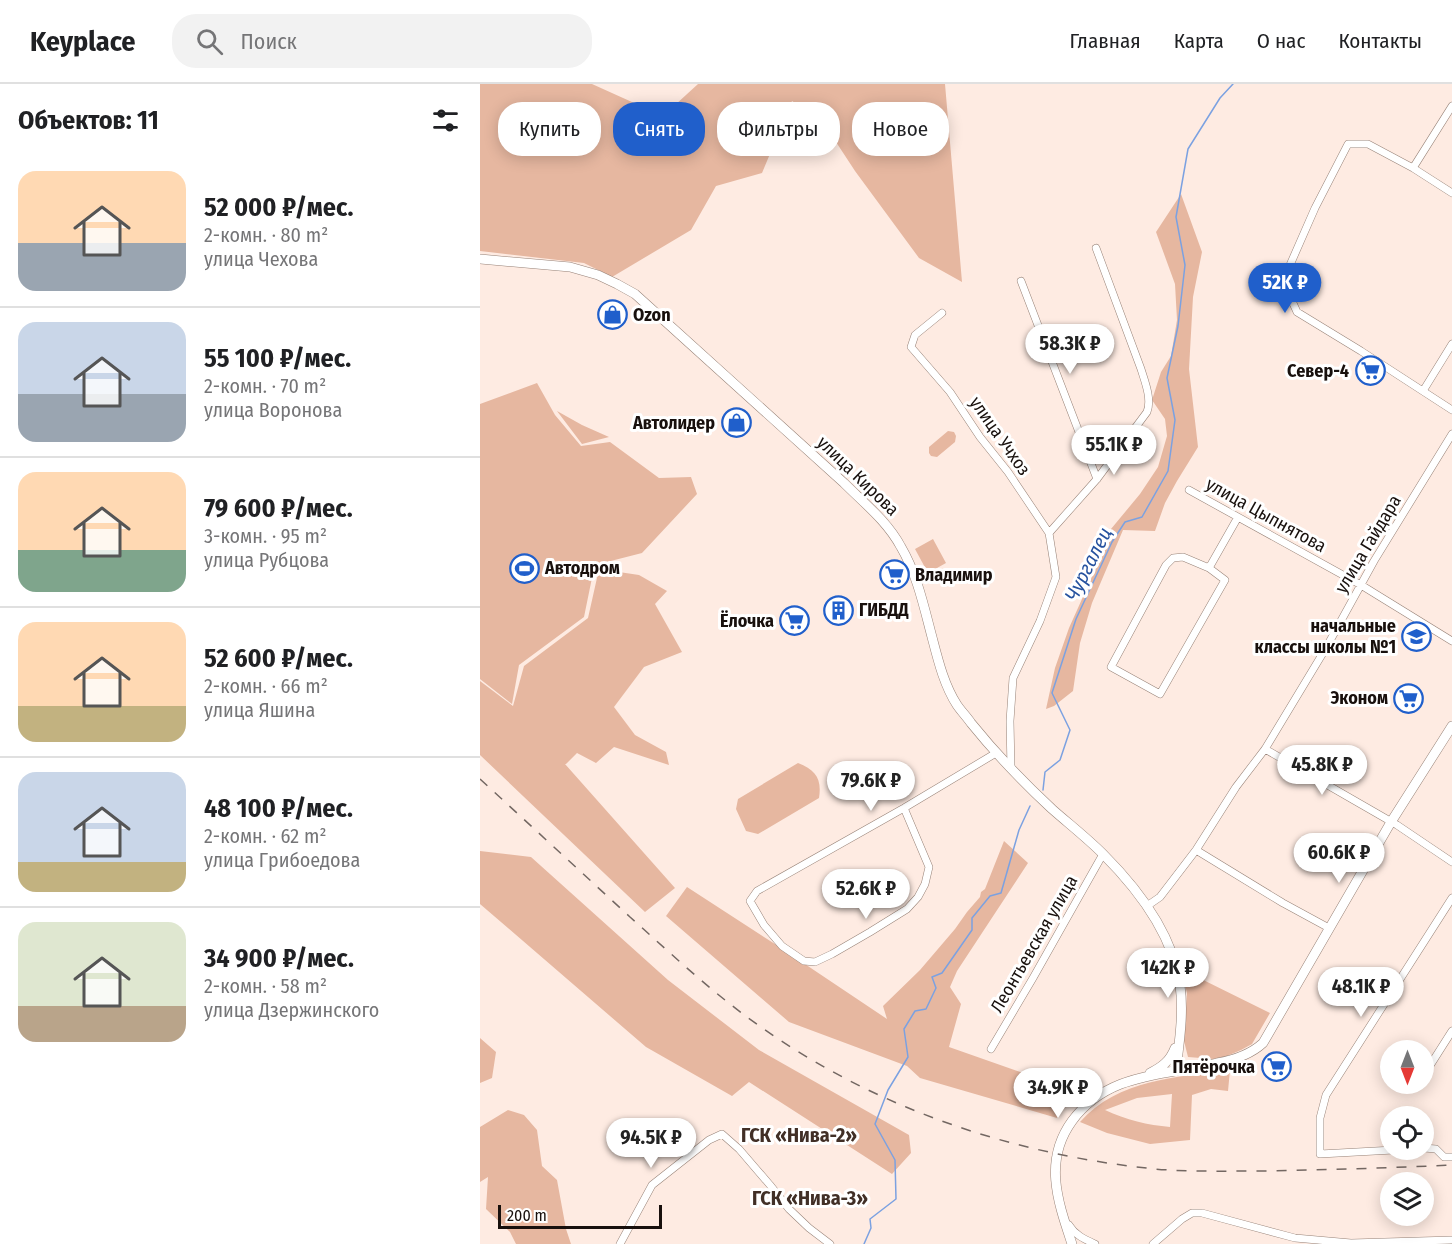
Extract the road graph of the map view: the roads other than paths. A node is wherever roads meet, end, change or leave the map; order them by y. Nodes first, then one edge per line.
1 (1452, 106) edge
2 (1413, 168) junction
3 (1452, 193) edge
4 (1096, 248) dead end
5 (480, 259) edge
6 (1021, 281) dead end
7 (942, 313) dead end
8 (1452, 344) edge
9 (1423, 391) junction
10 (1452, 410) edge
11 (1452, 434) edge
12 (1097, 478) junction
13 (1189, 490) dead end
14 (1238, 517) junction
15 (1049, 533) junction
16 (1209, 568) junction
17 (1361, 585) junction
18 (1452, 641) edge
19 (1452, 726) edge
20 (1265, 749) junction
21 (996, 753) junction
22 (1011, 769) junction
23 (904, 808) junction
24 (1391, 822) junction
25 (1196, 850) junction
26 (1103, 854) junction
27 (1452, 862) edge
28 (1452, 898) edge
29 (1147, 906) junction
30 (1329, 928) junction
31 (1452, 1031) edge
32 (1179, 1036) junction
33 (1444, 1046) junction
34 (1452, 1046) edge
35 (991, 1049) dead end
36 (1178, 1052) junction
37 (1434, 1060) edge
38 (1195, 1068) junction
39 (1176, 1071) junction
40 (1142, 1077) junction
41 (1434, 1149) edge
42 (1380, 1151) edge
43 (1452, 1156) edge
44 (1061, 1212) junction
45 (1452, 1240) edge
46 (620, 1244) edge
47 (830, 1244) edge
48 (1072, 1244) edge
49 (1095, 1244) edge
50 (1153, 1244) edge

1 - 2 street
2 - 3 street
2 - 9 street
4 - 12 street
5 - 21 main road, улица Кирова
6 - 12 street
7 - 15 street, улица Учхоз
8 - 9 street
9 - 10 street
11 - 17 street, улица Гайдара
12 - 15 street
13 - 14 street, улица Цыпнятова
14 - 16 street
14 - 17 street, улица Цыпнятова
15 - 22 street, улица Учхоз
16 - 16 street
17 - 18 street, улица Цыпнятова
17 - 20 street, улица Гайдара
19 - 24 main road
20 - 24 street
20 - 25 street, улица Гайдара
21 - 22 main road, улица Кирова
21 - 23 street
22 - 26 main road, улица Кирова
23 - 23 street
24 - 27 street
24 - 30 main road
25 - 29 street, улица Гайдара
25 - 30 street
26 - 29 main road, улица Кирова
26 - 35 street, Леонтьевская улица
28 - 42 street
29 - 32 main road, улица Кирова
30 - 38 main road
31 - 33 street
32 - 36 main road, улица Кирова
32 - 40 main road
33 - 34 street
33 - 37 street
36 - 38 main road
36 - 39 main road, улица Кирова
38 - 39 main road
39 - 40 main road
40 - 44 main road
41 - 43 street
44 - 48 main road
44 - 49 street
45 - 50 street
46 - 47 street

